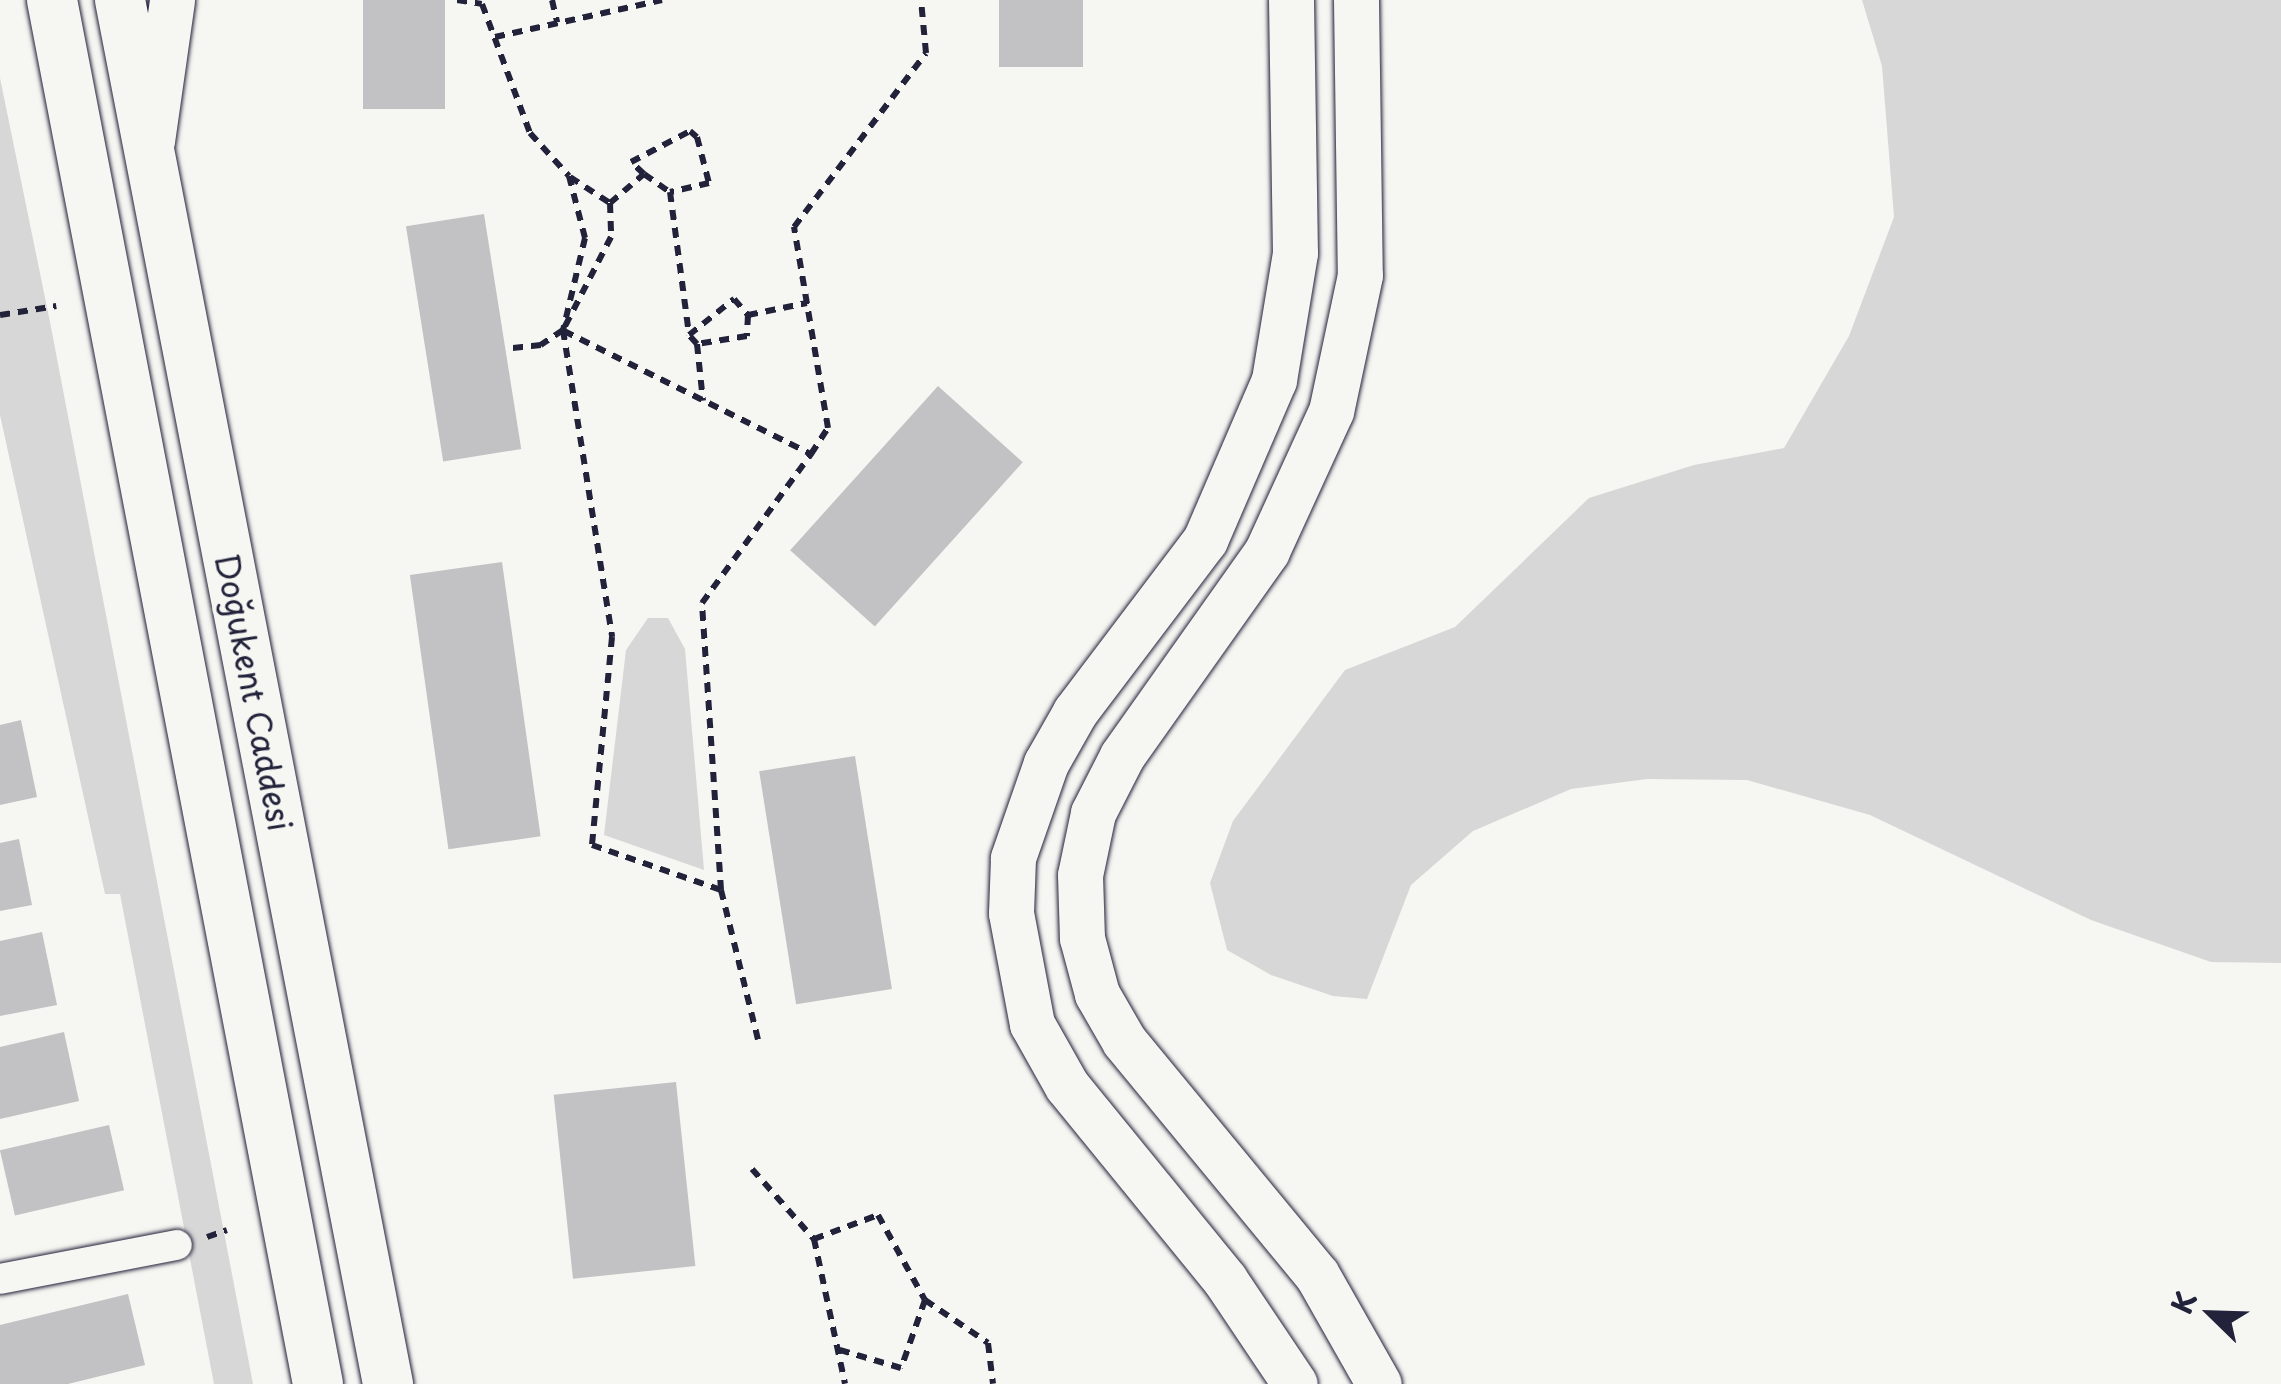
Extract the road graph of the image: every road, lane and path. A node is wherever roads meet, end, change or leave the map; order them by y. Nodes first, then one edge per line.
1 (52, 0) edge
2 (120, 0) edge
3 (172, 0) edge
4 (457, 0) edge
5 (552, 0) edge
6 (662, 0) edge
7 (920, 0) edge
8 (1291, 0) edge
9 (1356, 0) edge
10 (556, 22) junction
11 (495, 37) junction
12 (150, 158) junction
13 (644, 174) junction
14 (569, 176) junction
15 (670, 192) junction
16 (610, 203) junction
17 (807, 303) junction
18 (56, 306) dead end
19 (0, 315) edge
20 (748, 315) junction
21 (563, 330) junction
22 (689, 335) junction
23 (697, 344) junction
24 (505, 349) dead end
25 (703, 400) junction
26 (811, 454) junction
27 (721, 890) junction
28 (758, 1039) dead end
29 (1162, 1087) junction
30 (1106, 1137) junction
31 (752, 1169) dead end
32 (814, 1240) junction
33 (177, 1246) dead end
34 (0, 1279) edge
35 (925, 1300) junction
36 (840, 1350) junction
37 (318, 1384) edge
38 (388, 1384) edge
39 (844, 1384) edge
40 (993, 1384) edge
41 (1295, 1384) edge
42 (1379, 1384) edge

1 - 37 main road
2 - 12 main road, Doğukent Caddesi
3 - 12 main road
4 - 11 path
5 - 10 path
6 - 10 path
7 - 17 path
8 - 30 main road
9 - 29 main road
10 - 11 path
11 - 14 path
12 - 38 main road, Doğukent Caddesi
13 - 15 path
13 - 15 path
13 - 16 path
14 - 16 path
14 - 21 path
15 - 22 path
16 - 21 path
17 - 20 path
17 - 26 path
18 - 19 path
20 - 22 path
20 - 23 path
21 - 24 path
21 - 25 path
21 - 27 path
22 - 23 path
23 - 25 path
25 - 26 path
26 - 27 path
27 - 28 path
29 - 30 main road
29 - 42 main road
30 - 41 main road
31 - 32 path
32 - 35 path
32 - 36 path
33 - 34 street
35 - 36 path
35 - 40 path
36 - 39 path

